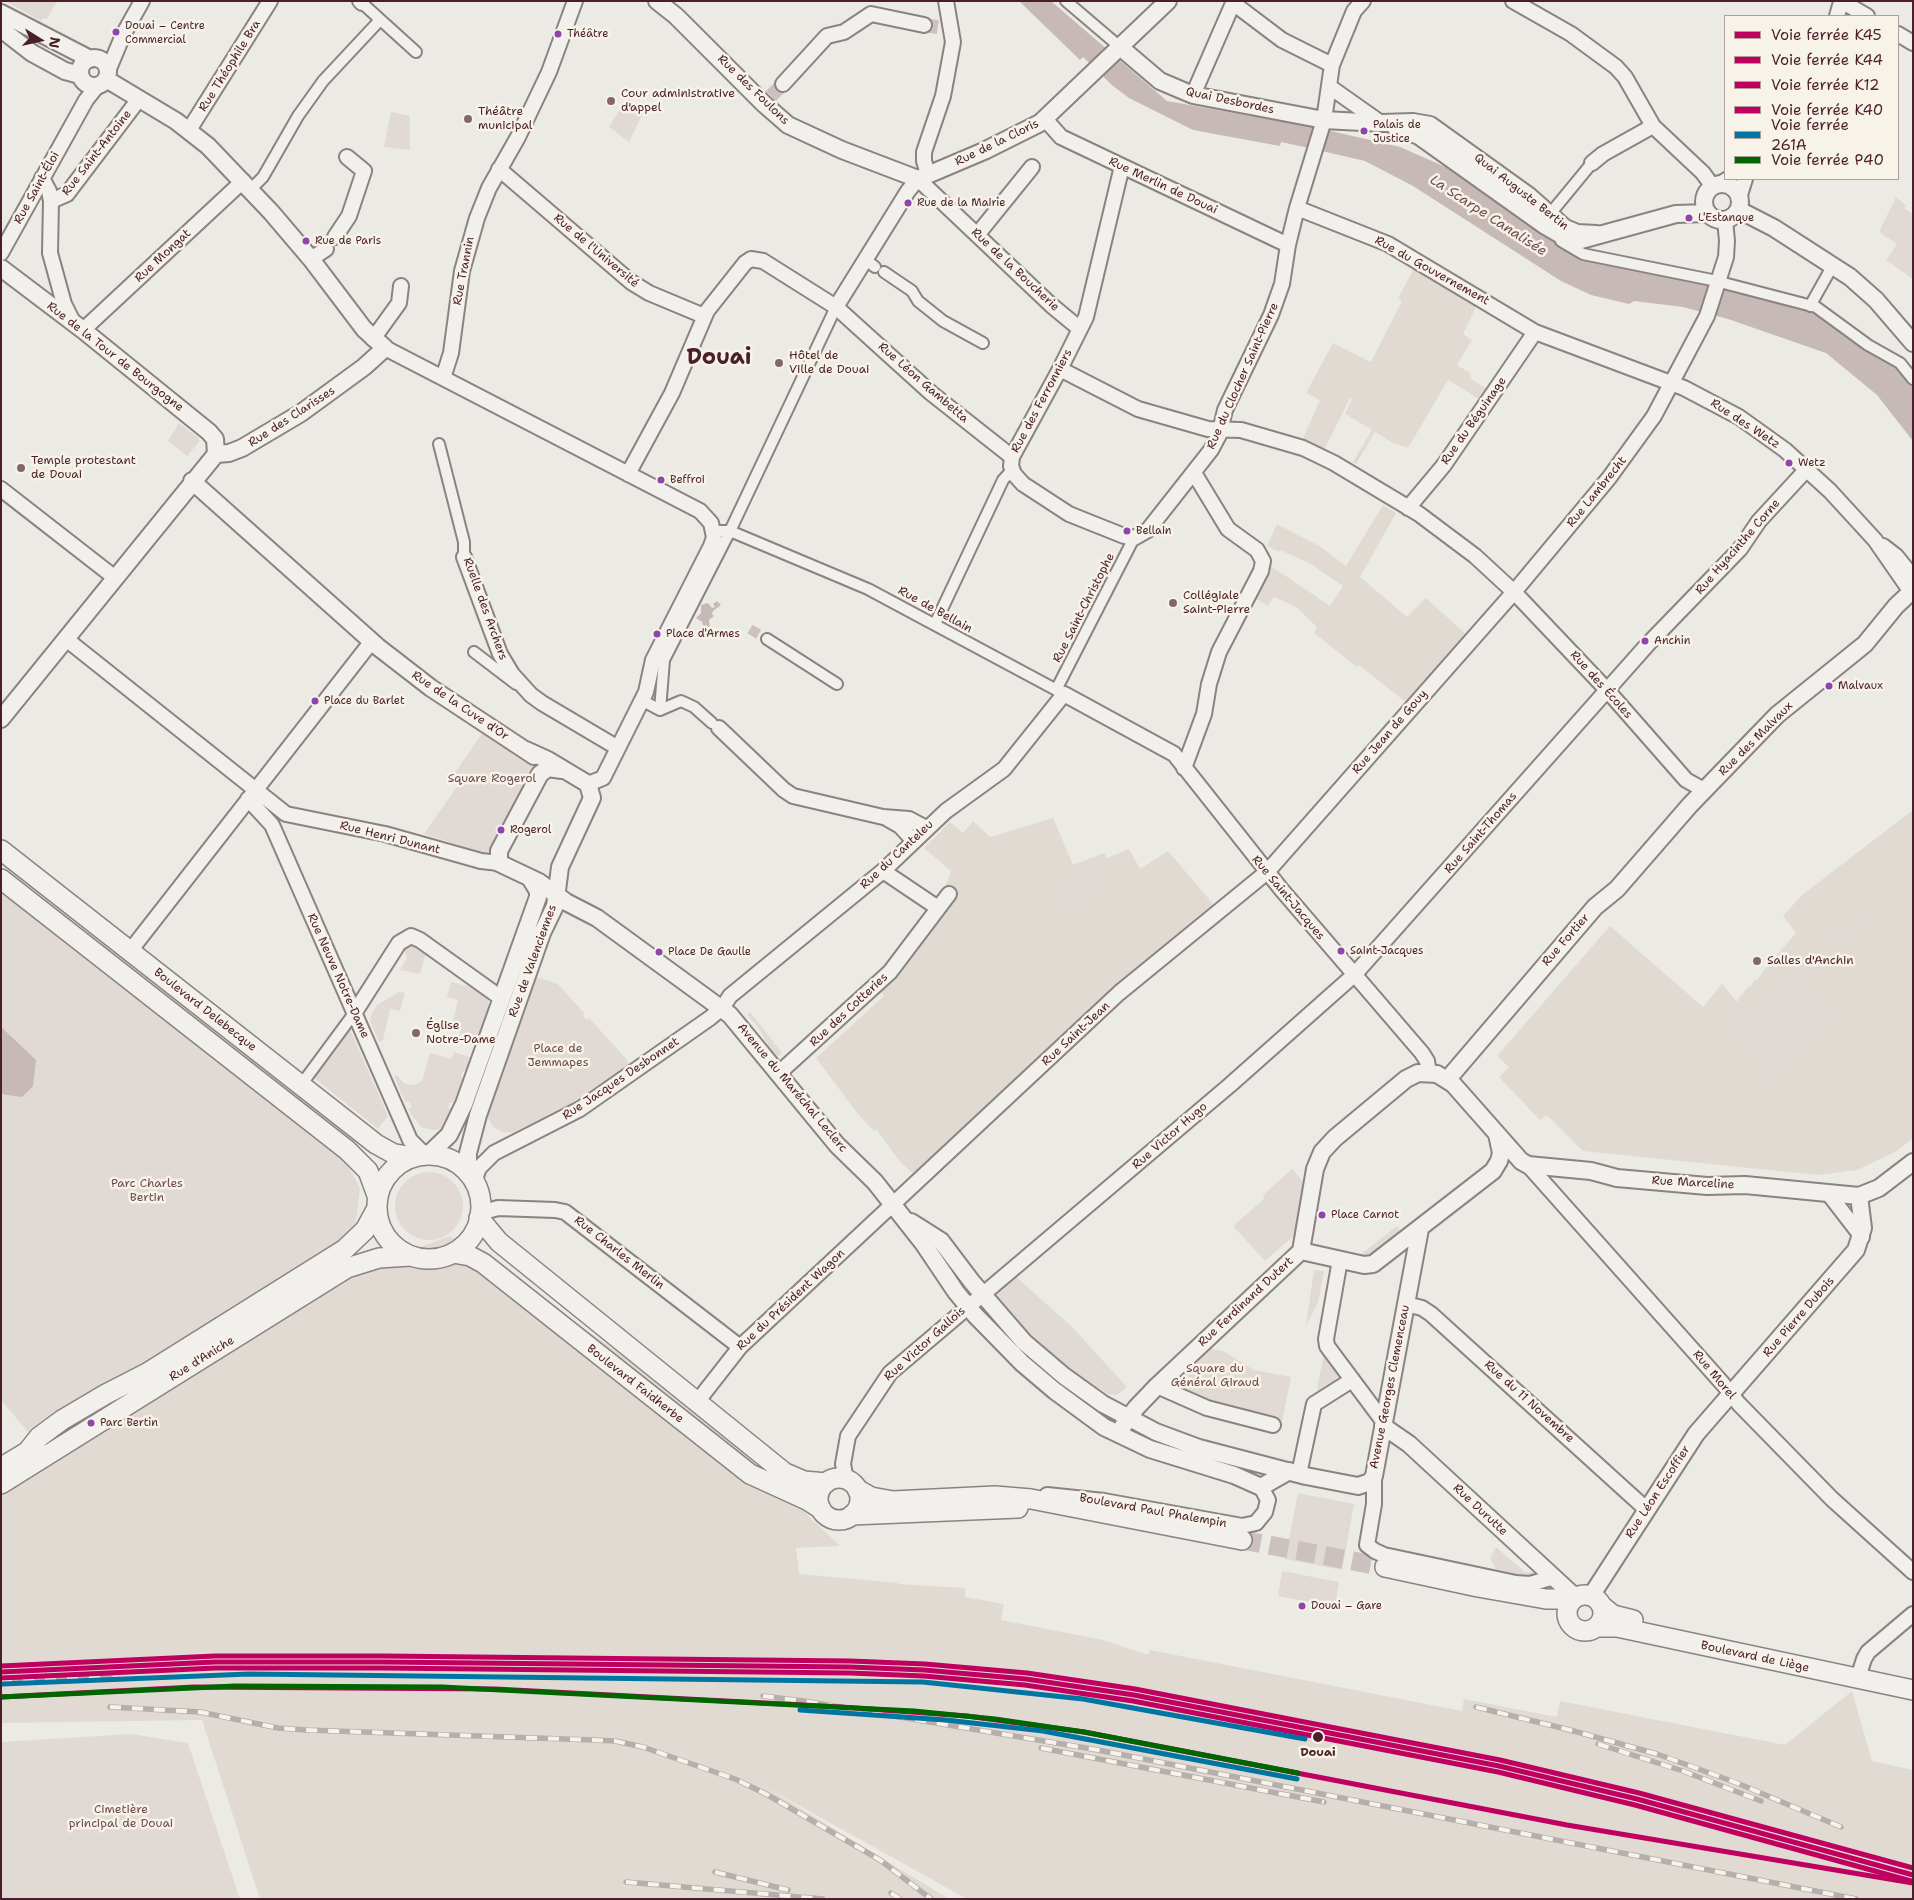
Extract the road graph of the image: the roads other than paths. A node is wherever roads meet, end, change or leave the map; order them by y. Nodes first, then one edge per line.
1 (142, 1) edge
2 (270, 1) edge
3 (575, 1) edge
4 (657, 1) edge
5 (946, 1) edge
6 (1066, 1) edge
7 (1168, 1) edge
8 (1513, 1) edge
9 (1841, 1) edge
10 (361, 2) edge
11 (1234, 2) edge
12 (1360, 2) edge
13 (1532, 5) edge
14 (1, 13) edge
15 (1836, 15) edge
16 (1865, 15) edge
17 (380, 20) junction
18 (924, 25) tunnel mouth
19 (1, 29) edge
20 (123, 35) junction
21 (1899, 35) edge
22 (1913, 43) edge
23 (1117, 50) junction
24 (416, 52) dead end
25 (92, 59) junction
26 (1332, 65) junction
27 (95, 78) junction
28 (783, 84) tunnel mouth
29 (1330, 87) junction
30 (1193, 95) junction
31 (139, 99) junction
32 (1045, 119) junction
33 (1324, 123) junction
34 (1381, 123) junction
35 (1653, 126) junction
36 (190, 130) junction
37 (347, 157) dead end
38 (1592, 163) joint
39 (1122, 166) junction
40 (1032, 167) dead end
41 (500, 169) junction
42 (923, 177) junction
43 (42, 178) junction
44 (1745, 180) edge
45 (247, 185) junction
46 (1716, 186) edge
47 (51, 201) junction
48 (1739, 204) junction
49 (1297, 208) junction
50 (1707, 213) junction
51 (1550, 214) junction
52 (1676, 214) junction
53 (1725, 220) junction
54 (1556, 233) junction
55 (1597, 234) junction
56 (977, 235) junction
57 (335, 237) dead end
58 (1288, 245) junction
59 (326, 249) dead end
60 (1, 253) edge
61 (311, 259) junction
62 (1833, 265) junction
63 (875, 266) junction
64 (1, 268) edge
65 (1718, 282) junction
66 (401, 286) dead end
67 (836, 306) junction
68 (1810, 306) junction
69 (704, 316) junction
70 (78, 326) junction
71 (1080, 329) junction
72 (1535, 332) junction
73 (983, 343) dead end
74 (1913, 343) edge
75 (379, 344) junction
76 (1060, 369) junction
77 (443, 378) junction
78 (1913, 379) edge
79 (1671, 384) junction
80 (1220, 430) junction
81 (439, 444) dead end
82 (216, 454) junction
83 (1012, 464) junction
84 (1807, 469) junction
85 (1194, 473) junction
86 (628, 474) junction
87 (192, 481) junction
88 (1, 489) edge
89 (1408, 508) junction
90 (714, 531) junction
91 (730, 531) junction
92 (1134, 538) junction
93 (464, 557) joint
94 (114, 577) junction
95 (1912, 589) edge
96 (1514, 592) junction
97 (935, 624) junction
98 (66, 639) junction
99 (767, 639) tunnel mouth
100 (372, 641) junction
101 (474, 652) dead end
102 (837, 684) dead end
103 (1607, 690) junction
104 (1060, 692) junction
105 (531, 695) junction
106 (647, 703) dead end
107 (660, 710) junction
108 (1, 719) edge
109 (715, 725) joint
110 (621, 742) junction
111 (526, 750) junction
112 (1184, 768) junction
113 (562, 770) junction
114 (538, 776) junction
115 (1686, 780) junction
116 (588, 784) junction
117 (1704, 790) junction
118 (252, 794) junction
119 (1690, 805) junction
120 (883, 817) junction
121 (926, 828) junction
122 (913, 840) junction
123 (1, 850) edge
124 (566, 853) junction
125 (499, 864) junction
126 (882, 871) junction
127 (1267, 872) junction
128 (1, 879) edge
129 (534, 884) junction
130 (948, 894) dead end
131 (557, 896) junction
132 (938, 908) junction
133 (597, 918) junction
134 (130, 951) junction
135 (1354, 975) junction
136 (501, 998) junction
137 (722, 1008) junction
138 (355, 1012) junction
139 (779, 1073) junction
140 (1429, 1073) junction
141 (1447, 1080) junction
142 (301, 1085) junction
143 (1497, 1134) junction
144 (422, 1156) junction
145 (1913, 1162) edge
146 (1528, 1165) junction
147 (471, 1177) junction
148 (1828, 1193) junction
149 (1859, 1196) junction
150 (377, 1203) junction
151 (897, 1210) junction
152 (480, 1215) junction
153 (1420, 1229) junction
154 (1862, 1237) junction
155 (1301, 1251) junction
156 (453, 1253) junction
157 (410, 1256) junction
158 (1340, 1260) junction
159 (983, 1294) junction
160 (1406, 1304) junction
161 (968, 1306) junction
162 (740, 1346) junction
163 (1352, 1380) junction
164 (1157, 1386) junction
165 (1732, 1394) junction
166 (697, 1402) junction
167 (1129, 1418) junction
168 (1383, 1424) junction
169 (1273, 1425) dead end
170 (1118, 1435) junction
171 (1, 1468) edge
172 (1294, 1472) junction
173 (1374, 1476) junction
174 (826, 1483) junction
175 (1, 1484) edge
176 (852, 1484) junction
177 (1261, 1487) junction
178 (1008, 1496) junction
179 (821, 1509) junction
180 (1646, 1509) junction
181 (1090, 1511) junction
182 (852, 1515) junction
183 (1242, 1540) tunnel mouth
184 (1385, 1567) tunnel mouth
185 (1913, 1572) edge
186 (1554, 1577) junction
187 (1478, 1587) junction
188 (1585, 1599) junction
189 (1913, 1614) edge
190 (1568, 1618) junction
191 (1596, 1627) junction
192 (1859, 1674) junction
193 (1913, 1681) edge
194 (1913, 1690) edge

1 - 20 street
2 - 36 street, Rue Théophile Bra
3 - 41 street, Rue Trannin
4 - 42 street, Rue des Foulons
5 - 42 street
6 - 23 street
7 - 23 street, Rue de la Cloris
8 - 13 street
9 - 15 street
9 - 16 street
10 - 17 street
11 - 26 street
11 - 30 street
12 - 26 street, Rue du Clocher Saint-Pierre
13 - 35 street
14 - 25 street
17 - 24 street
17 - 45 street
18 - 28 street
19 - 27 street
20 - 25 street
20 - 27 street, Rue Saint-Éloi
21 - 22 street
23 - 30 street, Quai Desbordes
23 - 32 street, Rue de la Cloris
25 - 27 street
26 - 29 street, Rue du Clocher Saint-Pierre
27 - 31 street
27 - 43 street, Rue Saint-Éloi
29 - 33 street, Rue du Clocher Saint-Pierre
29 - 34 street, Quai Auguste Bertin
30 - 33 street, Quai Desbordes
31 - 36 street
31 - 47 street, Rue Saint-Antoine
32 - 39 street, Rue Merlin de Douai
32 - 42 street, Rue de la Cloris
33 - 34 street, Quai Auguste Bertin
33 - 49 street, Rue du Clocher Saint-Pierre
34 - 51 street, Quai Auguste Bertin
34 - 54 street, Quai Auguste Bertin
35 - 38 street
35 - 46 street
36 - 45 street
37 - 57 street
38 - 51 street
39 - 58 street, Rue Merlin de Douai
39 - 71 street, Rue des Ferronniers
40 - 56 street
41 - 69 street, Rue de l'Université
41 - 77 street, Rue Trannin
42 - 56 street, Rue de la Boucherie
42 - 63 street
43 - 47 street
43 - 60 street, Rue Saint-Éloi
44 - 48 street
45 - 61 street
45 - 70 street, Rue Mongat
46 - 48 street
46 - 50 street
46 - 52 street
47 - 70 street
48 - 53 street
48 - 62 street
49 - 58 street, Rue du Clocher Saint-Pierre
49 - 72 street, Rue du Gouvernement
50 - 52 street
50 - 53 street
51 - 55 street, Quai Auguste Bertin
52 - 55 street
53 - 65 street, Rue Lambrecht
54 - 55 street, Quai Auguste Bertin
54 - 65 street
56 - 71 street, Rue de la Boucherie
58 - 80 street, Rue du Clocher Saint-Pierre
59 - 61 street
61 - 75 street
62 - 68 street
62 - 74 street
63 - 67 street
63 - 73 street
64 - 70 street, Rue de la Tour de Bourgogne
65 - 68 street
65 - 79 street, Rue Lambrecht
66 - 75 street
67 - 69 street, Rue Léon Gambetta
67 - 83 street, Rue Léon Gambetta
67 - 91 street
68 - 78 street
69 - 86 street
70 - 82 street, Rue de la Tour de Bourgogne
71 - 76 street, Rue des Ferronniers
72 - 79 street, Rue du Gouvernement
72 - 89 street, Rue du Béguinage
75 - 77 street
75 - 82 street, Rue des Clarisses
76 - 80 street, Rue des Écoles
76 - 83 street, Rue des Ferronniers
77 - 86 street
79 - 84 street, Rue des Wetz
79 - 96 street, Rue Lambrecht
80 - 85 street, Rue du Clocher Saint-Pierre
80 - 89 street, Rue des Écoles
81 - 93 street, Ruelle des Archers
82 - 87 street
83 - 92 street, Rue Léon Gambetta
83 - 97 street, Rue des Ferronniers
84 - 95 street, Rue des Wetz
84 - 103 street, Rue Hyacinthe Corne
85 - 92 street, Rue du Clocher Saint-Pierre
85 - 112 street
86 - 90 street
87 - 94 street
87 - 100 street
88 - 94 street
89 - 96 street, Rue des Écoles
90 - 91 street
90 - 110 street
91 - 97 street, Rue de Bellain
91 - 107 street
92 - 104 street, Rue Saint-Christophe
93 - 105 street, Ruelle des Archers
94 - 98 street
95 - 117 street, Rue des Malvaux
96 - 103 street, Rue des Écoles
96 - 127 street, Rue Jean de Gouy
97 - 104 street, Rue de Bellain
98 - 108 street
98 - 118 street
99 - 102 street
100 - 111 street, Rue de la Cuve d'Or
100 - 118 street
101 - 105 street, Ruelle des Archers
103 - 115 street, Rue des Écoles
103 - 135 street, Rue Saint-Thomas
104 - 112 street, Rue Saint-Jacques
104 - 121 street, Rue du Canteleu
105 - 110 street
106 - 107 street
107 - 109 street
109 - 120 street
110 - 116 street
111 - 113 street, Rue de la Cuve d'Or
111 - 114 street, Rue de la Cuve d'Or
112 - 127 street, Rue Saint-Jacques
113 - 114 street
113 - 116 street, Rue de la Cuve d'Or
114 - 125 street
115 - 117 street, Rue des Écoles
115 - 119 street
116 - 124 street, Rue de Valenciennes
117 - 119 street, Rue des Malvaux
118 - 125 street, Rue Henri Dunant
118 - 134 street
118 - 138 street, Rue Neuve Notre-Dame
119 - 141 street, Rue Fortier
120 - 121 street
120 - 122 street
121 - 122 street, Rue du Canteleu
122 - 126 street, Rue du Canteleu
123 - 134 main road, Boulevard Delebecque
124 - 131 street, Rue de Valenciennes
124 - 133 street
125 - 129 street, Rue Henri Dunant
126 - 132 street
126 - 137 street, Rue du Canteleu
127 - 135 street, Rue Saint-Jacques
127 - 151 street, Rue Saint-Jean
128 - 150 main road, Boulevard Delebecque
129 - 131 street, Rue Henri Dunant
129 - 136 street, Rue de Valenciennes
130 - 132 street, Rue des Cotteries
131 - 133 street, Rue Henri Dunant
131 - 147 street, Rue de Valenciennes
132 - 139 street, Rue des Cotteries
133 - 137 street, Avenue du Maréchal Leclerc
134 - 142 main road, Boulevard Delebecque
135 - 140 street, Rue Saint-Jacques
135 - 159 street, Rue Victor Hugo
136 - 138 street
136 - 144 street, Rue de Valenciennes
137 - 139 street, Avenue du Maréchal Leclerc
137 - 147 street, Rue Jacques Desbonnet
138 - 142 street
138 - 144 street, Rue Neuve Notre-Dame
139 - 151 street, Avenue du Maréchal Leclerc
140 - 141 street
140 - 155 street
141 - 143 street
142 - 144 main road, Boulevard Delebecque
143 - 146 street
143 - 153 street
144 - 147 main road
144 - 150 main road
145 - 149 street
146 - 148 street, Rue Marceline
146 - 165 street, Rue Morel
147 - 152 main road
148 - 149 street, Rue Marceline
148 - 154 street
149 - 154 street
150 - 157 main road
150 - 171 main road, Rue d'Aniche
151 - 159 street, Avenue du Maréchal Leclerc
151 - 161 street, Avenue du Maréchal Leclerc
151 - 162 street, Rue du Président Wagon
152 - 156 main road
152 - 162 street, Rue Charles Merlin
152 - 166 main road, Boulevard Faidherbe
153 - 158 street
153 - 160 street, Avenue Georges Clemenceau
154 - 165 street, Rue Pierre Dubois
155 - 158 street
155 - 164 street, Rue Ferdinand Dutert
156 - 157 main road
156 - 179 main road, Boulevard Faidherbe
157 - 175 main road, Rue d'Aniche
158 - 163 street, Rue Durutte
159 - 161 street, Rue Victor Gallois
159 - 167 street, Avenue du Maréchal Leclerc
160 - 168 street, Avenue Georges Clemenceau
160 - 180 street, Rue du 11 Novembre
161 - 170 street, Avenue du Maréchal Leclerc
161 - 176 street, Rue Victor Gallois
162 - 166 street, Rue du Président Wagon
163 - 168 street, Rue Durutte
163 - 172 street
164 - 167 street, Rue Ferdinand Dutert
164 - 169 street
165 - 180 street, Rue Léon Escoffier
165 - 185 street, Rue Morel
166 - 174 main road, Boulevard Faidherbe
167 - 170 street
167 - 172 street, Avenue du Maréchal Leclerc
168 - 173 street, Avenue Georges Clemenceau
168 - 186 street, Rue Durutte
170 - 177 street, Avenue du Maréchal Leclerc
172 - 173 street, Avenue du Maréchal Leclerc
172 - 177 street
173 - 186 street, Avenue Georges Clemenceau
174 - 176 main road
174 - 179 main road
176 - 178 main road, Boulevard Paul Phalempin
176 - 182 main road
177 - 178 street, Boulevard Paul Phalempin
178 - 181 main road, Boulevard Paul Phalempin
179 - 182 main road
180 - 188 street, Rue Léon Escoffier
181 - 182 main road, Boulevard Paul Phalempin
181 - 183 main road, Boulevard Paul Phalempin
184 - 187 main road, Boulevard de Liège
186 - 188 street, Rue Durutte
187 - 188 main road, Boulevard de Liège
187 - 190 main road, Boulevard de Liège
188 - 190 main road
188 - 191 main road
188 - 192 main road, Boulevard de Liège
189 - 192 street
190 - 191 main road
191 - 192 main road, Boulevard de Liège
192 - 193 main road, Boulevard de Liège
192 - 194 main road, Boulevard de Liège

